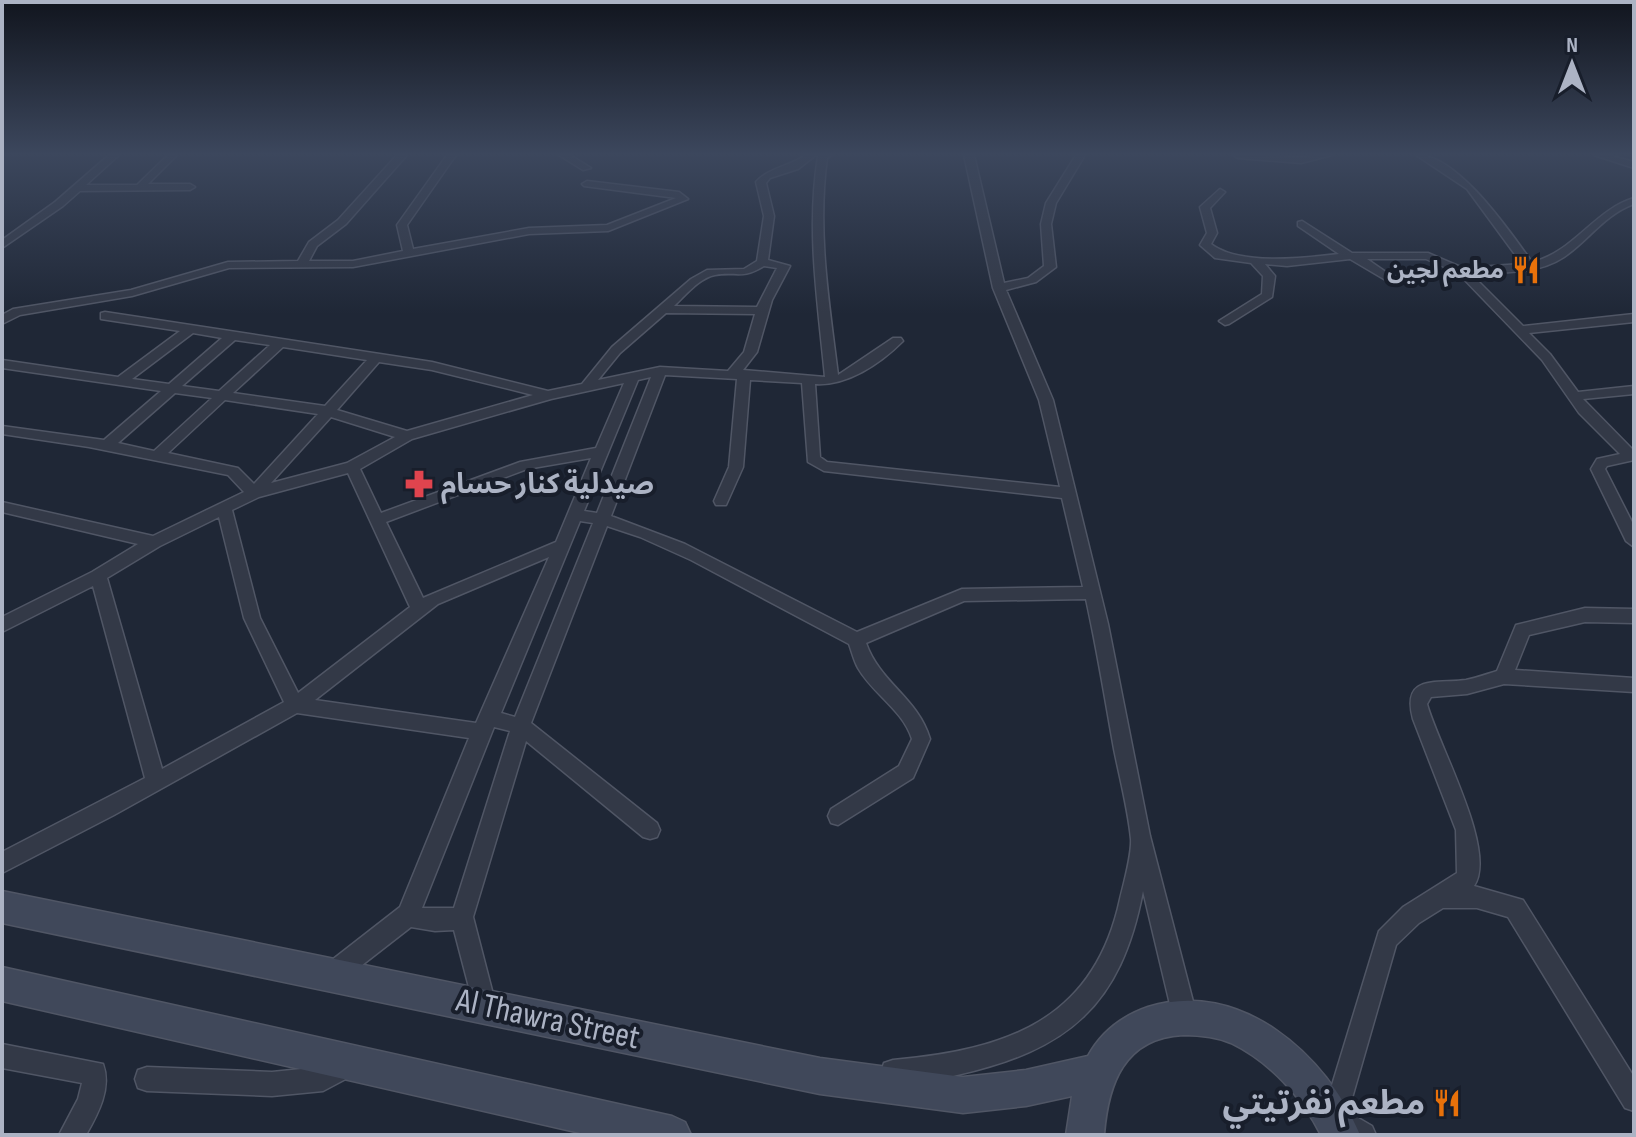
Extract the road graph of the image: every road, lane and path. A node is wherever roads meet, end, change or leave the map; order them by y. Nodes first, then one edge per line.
1 (53, 208) edge
2 (354, 208) edge
3 (414, 208) edge
4 (660, 208) edge
5 (767, 208) edge
6 (821, 208) edge
7 (981, 208) edge
8 (1050, 208) edge
9 (1205, 208) edge
10 (1486, 208) edge
11 (1615, 208) edge
12 (1302, 224) dead end
13 (2, 245) edge
14 (409, 255) junction
15 (1350, 256) junction
16 (1255, 260) junction
17 (762, 262) junction
18 (1528, 264) junction
19 (301, 265) junction
20 (1462, 271) junction
21 (1389, 279) dead end
22 (999, 288) junction
23 (132, 293) junction
24 (664, 309) junction
25 (762, 311) junction
26 (1634, 318) edge
27 (2, 320) edge
28 (1225, 321) dead end
29 (189, 330) junction
30 (1521, 330) junction
31 (234, 334) junction
32 (897, 341) dead end
33 (281, 342) junction
34 (376, 358) junction
35 (2, 364) edge
36 (660, 371) junction
37 (739, 374) junction
38 (633, 376) junction
39 (123, 379) junction
40 (808, 381) junction
41 (832, 381) junction
42 (587, 386) junction
43 (174, 387) junction
44 (1634, 390) edge
45 (223, 395) junction
46 (549, 395) junction
47 (1574, 396) junction
48 (327, 411) junction
49 (2, 430) edge
50 (407, 436) junction
51 (106, 446) junction
52 (601, 452) junction
53 (157, 456) junction
54 (1632, 456) edge
55 (352, 467) junction
56 (254, 493) junction
57 (1067, 493) junction
58 (721, 501) dead end
59 (2, 507) edge
60 (224, 507) junction
61 (574, 515) junction
62 (602, 518) junction
63 (377, 520) junction
64 (1634, 541) edge
65 (154, 542) junction
66 (561, 546) junction
67 (98, 576) junction
68 (1092, 593) junction
69 (420, 610) junction
70 (1634, 616) edge
71 (7, 618) edge
72 (856, 640) junction
73 (1504, 677) junction
74 (1634, 685) edge
75 (295, 705) junction
76 (486, 725) junction
77 (521, 726) junction
78 (156, 782) junction
79 (838, 816) dead end
80 (650, 830) dead end
81 (1140, 836) junction
82 (2, 863) edge
83 (1441, 897) junction
84 (2, 907) edge
85 (408, 915) junction
86 (462, 917) junction
87 (331, 975) junction
88 (2, 984) edge
89 (484, 1006) junction
90 (1185, 1017) junction
91 (2, 1056) edge
92 (352, 1064) junction
93 (1095, 1073) junction
94 (1628, 1074) edge
95 (820, 1076) junction
96 (147, 1079) dead end
97 (1634, 1099) edge
98 (1346, 1129) edge
99 (632, 1131) edge
100 (72, 1135) edge
101 (672, 1135) edge
102 (1085, 1135) edge

1 - 13 street
2 - 19 street
3 - 14 street
4 - 14 street
5 - 17 street
6 - 41 street
7 - 22 street
8 - 22 street
9 - 16 street
10 - 18 street
11 - 18 street
12 - 15 street
14 - 19 street
15 - 16 street
15 - 20 street
15 - 21 street
16 - 28 street
17 - 24 street
17 - 25 street
18 - 20 street
19 - 23 street
20 - 30 street
22 - 57 street
23 - 27 street
23 - 29 street
24 - 25 street
24 - 42 street
25 - 37 street
26 - 30 street
29 - 31 street
29 - 39 street
30 - 47 street
31 - 33 street
31 - 43 street
32 - 41 street
33 - 34 street
33 - 45 street
34 - 46 street
34 - 48 street
35 - 39 street
36 - 37 street
36 - 38 street
36 - 62 street
37 - 40 street
37 - 58 street
38 - 42 street
38 - 52 street
39 - 43 street
40 - 41 street
40 - 57 street
42 - 46 street
43 - 45 street
43 - 51 street
44 - 47 street
45 - 48 street
45 - 53 street
46 - 50 street
47 - 54 street
48 - 50 street
48 - 56 street
49 - 51 street
50 - 55 street
51 - 53 street
52 - 61 street
52 - 63 street
53 - 56 street
54 - 64 street
55 - 56 street
55 - 63 street
56 - 60 street
57 - 68 street
59 - 65 street
60 - 65 street
60 - 75 street
61 - 62 street
61 - 66 street
62 - 72 street
62 - 77 street
63 - 69 street
65 - 67 street
66 - 69 street
66 - 76 street
67 - 71 street
67 - 78 street
68 - 72 street
68 - 81 street
69 - 75 street
70 - 73 street
72 - 79 street
73 - 74 street
73 - 83 street
75 - 76 street
75 - 78 street
76 - 77 street
76 - 85 street
77 - 80 street
77 - 86 street
78 - 82 street
81 - 90 street
81 - 95 street
83 - 94 street
83 - 98 street
84 - 87 main road, Al Thawra Street
85 - 86 street
85 - 87 street
86 - 89 street
87 - 89 main road, Al Thawra Street
88 - 92 main road
89 - 95 main road, Al Thawra Street
90 - 93 main road
90 - 98 main road
91 - 100 street
92 - 96 street
92 - 99 main road
93 - 95 main road, Al Thawra Street
93 - 102 main road
94 - 97 street
99 - 101 main road

